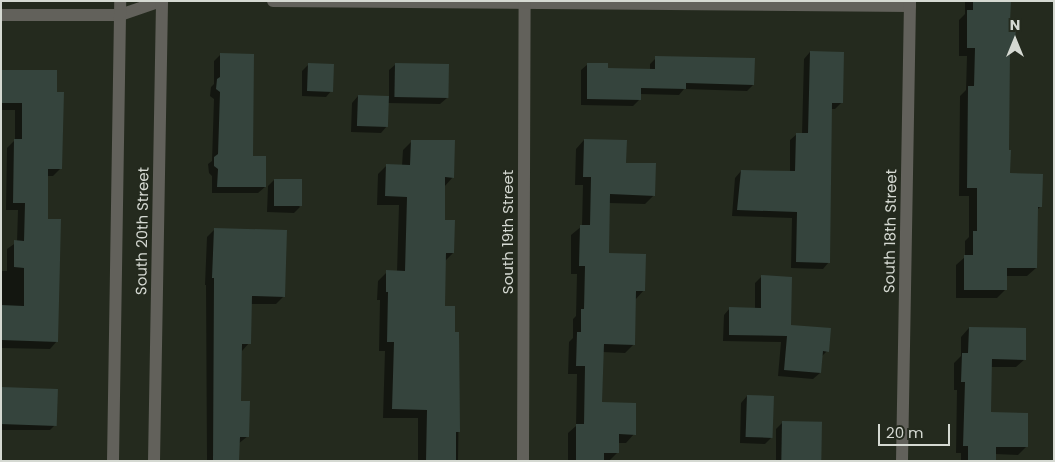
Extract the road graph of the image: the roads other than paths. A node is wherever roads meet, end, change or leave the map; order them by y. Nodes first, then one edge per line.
1 (120, 1) edge
2 (161, 1) edge
3 (274, 1) edge
4 (525, 2) junction
5 (910, 3) edge
6 (1, 15) edge
7 (120, 15) junction
8 (113, 461) edge
9 (154, 461) edge
10 (523, 461) edge
11 (902, 461) edge

1 - 7 street, South 20th Street
2 - 7 street
2 - 9 street, South 20th Street
3 - 4 street
4 - 5 street
4 - 10 street, South 19th Street
5 - 11 street, South 18th Street
6 - 7 street
7 - 8 street, South 20th Street

